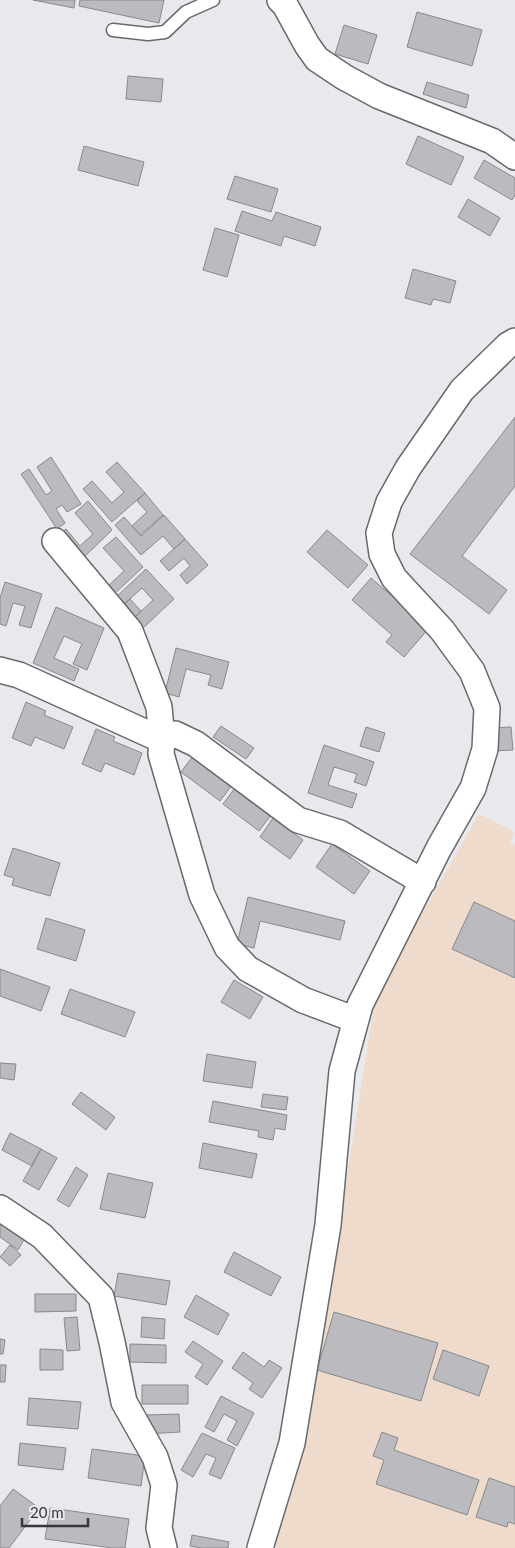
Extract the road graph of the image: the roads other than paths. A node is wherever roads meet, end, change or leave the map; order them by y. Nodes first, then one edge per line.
1 (213, 0) edge
2 (280, 0) edge
3 (113, 30) dead end
4 (515, 157) edge
5 (515, 341) edge
6 (55, 541) dead end
7 (0, 670) edge
8 (162, 740) junction
9 (423, 882) junction
10 (356, 1020) junction
11 (0, 1208) edge
12 (164, 1548) edge
13 (260, 1548) edge

1 - 3 lane
2 - 4 street
5 - 9 street
6 - 8 street
7 - 8 street
8 - 9 street
8 - 10 street
9 - 10 street
10 - 13 street
11 - 12 street

